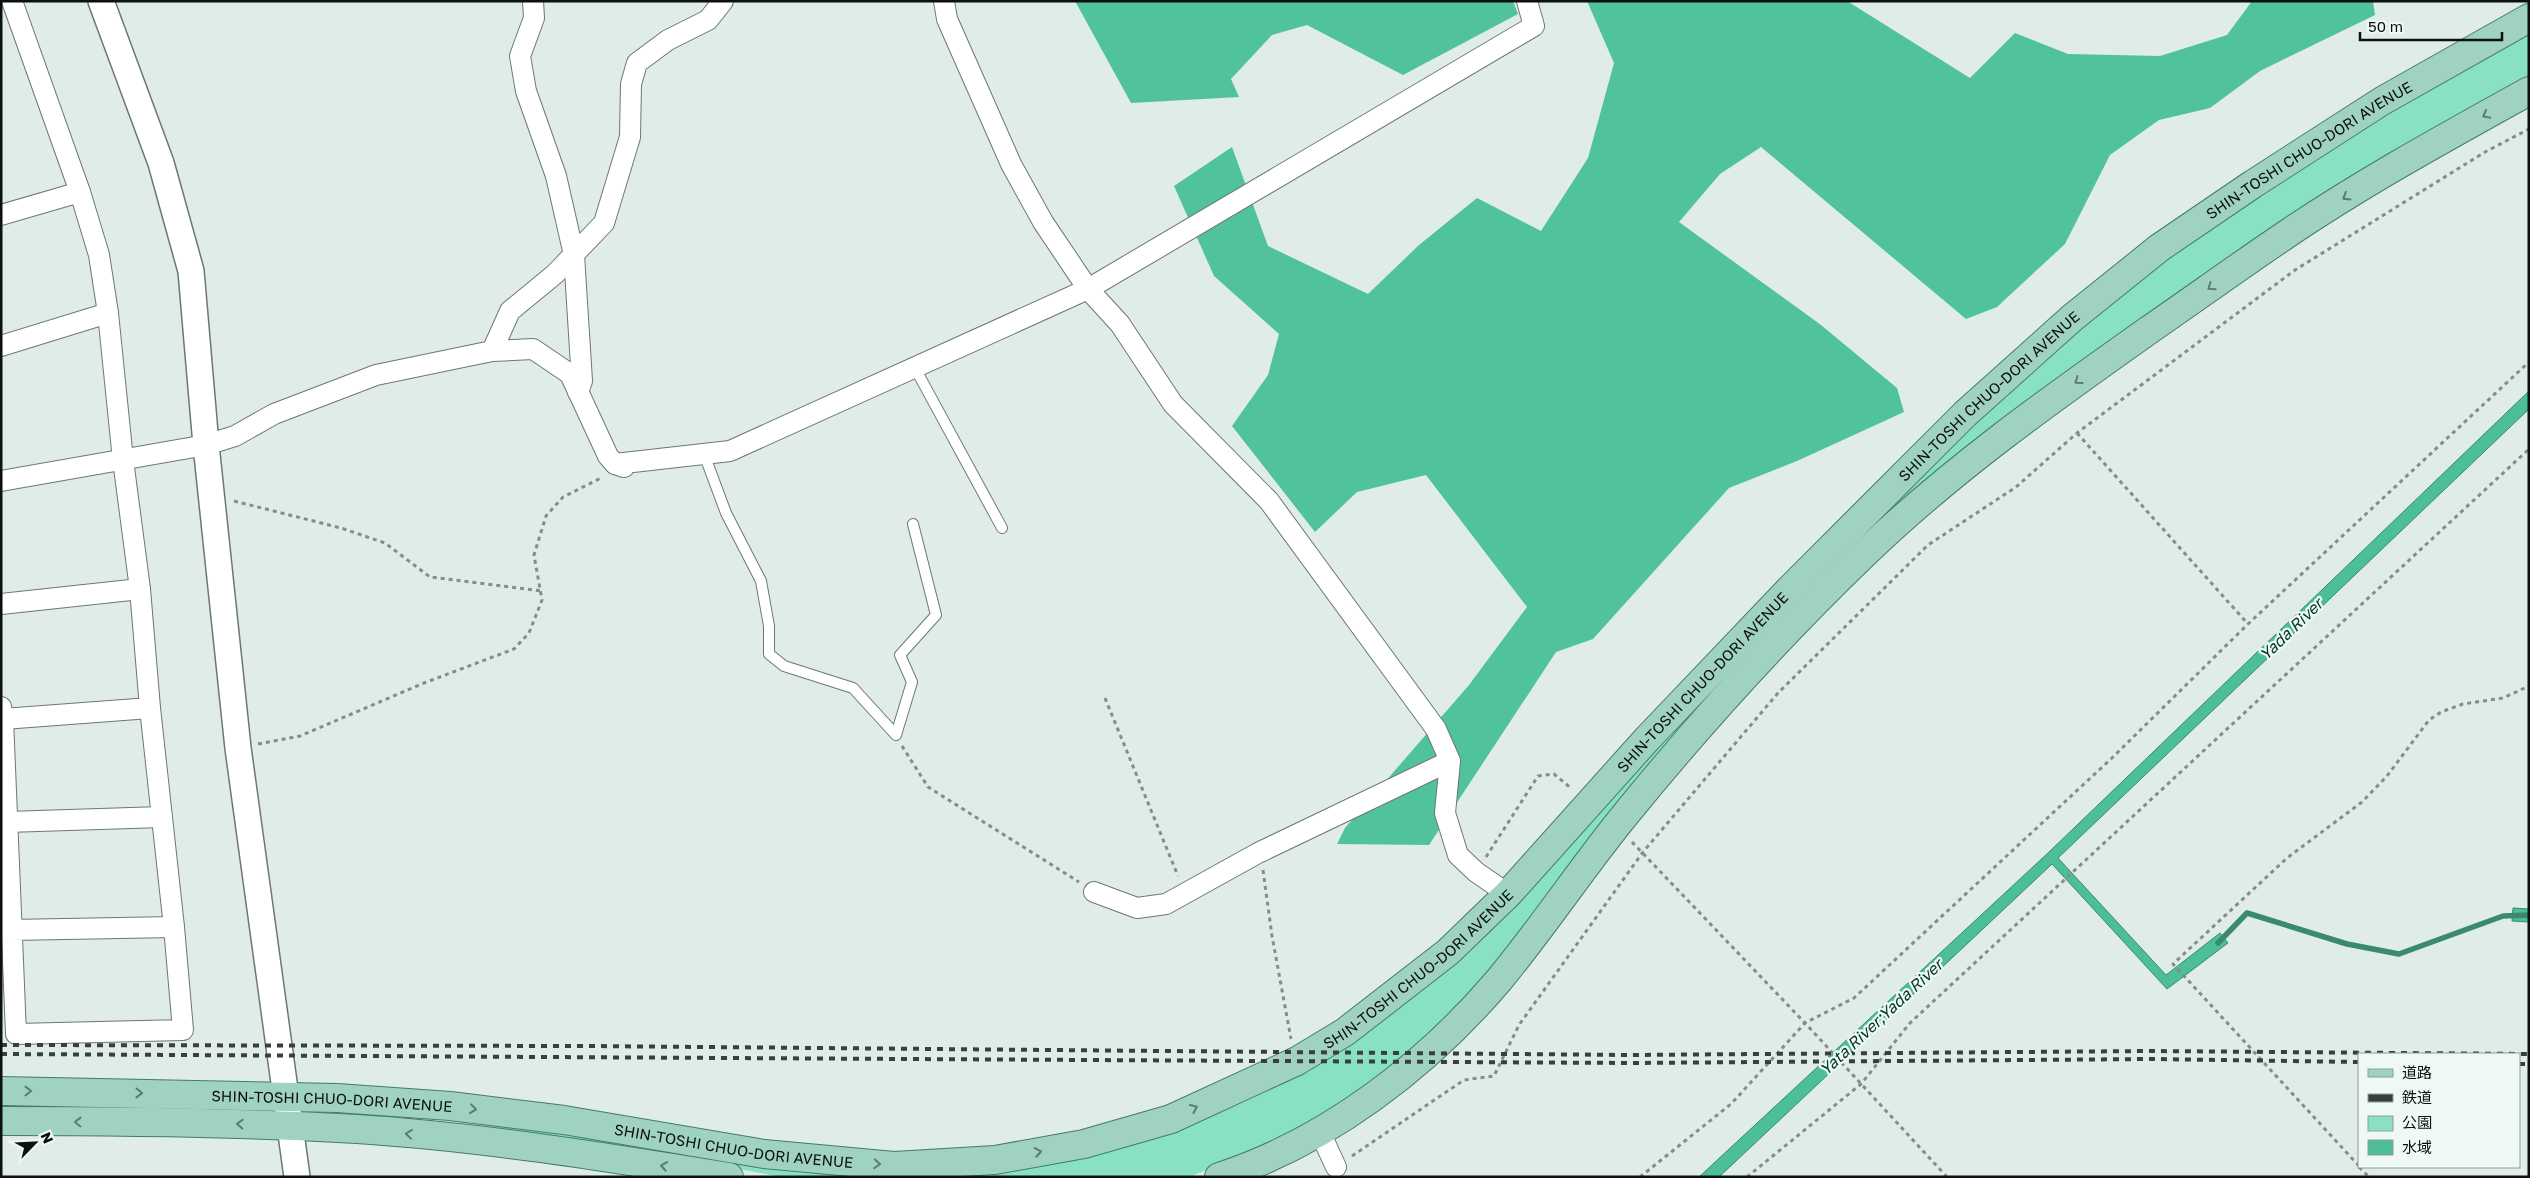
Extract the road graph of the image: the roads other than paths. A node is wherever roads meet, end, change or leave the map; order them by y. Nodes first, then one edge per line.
1 (12, 1) edge
2 (101, 1) edge
3 (533, 1) edge
4 (723, 1) edge
5 (944, 1) edge
6 (1527, 1) edge
7 (2529, 18) edge
8 (2529, 91) edge
9 (80, 192) junction
10 (1, 215) edge
11 (574, 255) junction
12 (1088, 289) junction
13 (108, 313) junction
14 (1, 346) edge
15 (492, 350) junction
16 (915, 368) junction
17 (578, 392) junction
18 (206, 444) junction
19 (704, 454) junction
20 (123, 460) junction
21 (1, 481) edge
22 (912, 524) dead end
23 (1002, 528) dead end
24 (140, 589) junction
25 (1, 604) edge
26 (150, 708) junction
27 (2, 713) edge
28 (1450, 761) junction
29 (162, 817) junction
30 (7, 822) junction
31 (1094, 892) road end
32 (1508, 894) junction
33 (174, 927) junction
34 (10, 930) junction
35 (1, 1091) edge
36 (285, 1097) junction
37 (1, 1121) edge
38 (289, 1126) junction
39 (1319, 1130) junction
40 (1336, 1167) road end
41 (297, 1177) edge
42 (729, 1177) edge
43 (1219, 1177) edge

1 - 9 street
2 - 18 street
3 - 11 street
4 - 11 street
5 - 12 street
6 - 12 street
7 - 32 main road, SHIN-TOSHI CHUO-DORI AVENUE
8 -> 39 main road, SHIN-TOSHI CHUO-DORI AVENUE
9 - 10 street
9 - 13 street
11 - 15 street
11 - 17 street
12 - 16 street
12 - 28 street
13 - 14 street
13 - 20 street
15 - 17 street
15 - 18 street
16 - 19 street
16 - 23 lane
17 - 19 street
18 - 20 street
18 - 36 street
19 - 22 lane
20 - 21 street
20 - 24 street
24 - 25 street
24 - 26 street
26 - 27 street
26 - 29 street
27 - 30 street
28 - 31 street
28 - 32 street
29 - 30 street
29 - 33 street
30 - 34 street
36 -> 32 main road, SHIN-TOSHI CHUO-DORI AVENUE
33 - 34 street
33 - 34 street
35 -> 36 main road, SHIN-TOSHI CHUO-DORI AVENUE
36 - 38 street
38 -> 37 main road, SHIN-TOSHI CHUO-DORI AVENUE
38 - 41 street
42 -> 38 main road, SHIN-TOSHI CHUO-DORI AVENUE
39 - 40 street
39 - 43 main road, SHIN-TOSHI CHUO-DORI AVENUE

